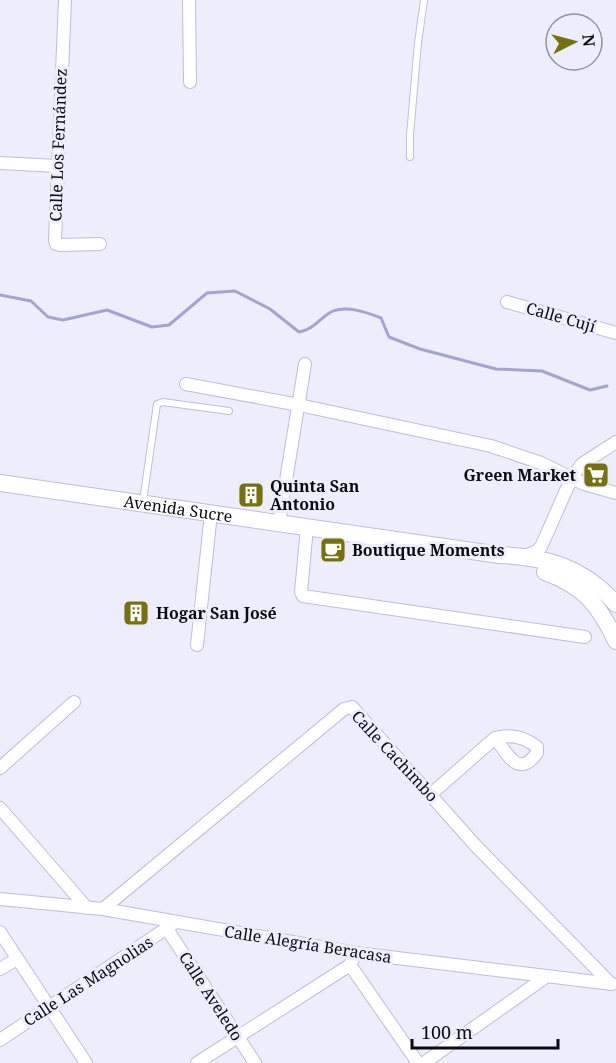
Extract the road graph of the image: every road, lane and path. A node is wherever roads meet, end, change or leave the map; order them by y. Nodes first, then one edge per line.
1 (65, 0) edge
2 (189, 0) edge
3 (424, 0) edge
4 (190, 82) dead end
5 (410, 157) dead end
6 (0, 163) edge
7 (57, 166) junction
8 (100, 244) dead end
9 (507, 302) dead end
10 (616, 333) edge
11 (305, 364) dead end
12 (186, 384) dead end
13 (299, 405) junction
14 (229, 411) dead end
15 (616, 442) edge
16 (572, 477) junction
17 (0, 483) edge
18 (616, 493) edge
19 (143, 503) junction
20 (211, 513) junction
21 (553, 520) junction
22 (279, 523) junction
23 (307, 527) junction
24 (500, 555) junction
25 (524, 556) junction
26 (573, 570) junction
27 (616, 604) edge
28 (585, 637) dead end
29 (616, 641) edge
30 (197, 645) dead end
31 (74, 702) dead end
32 (495, 738) dead end
33 (0, 768) edge
34 (430, 795) junction
35 (0, 808) edge
36 (0, 899) edge
37 (87, 908) junction
38 (103, 909) junction
39 (172, 926) junction
40 (0, 932) edge
41 (17, 959) junction
42 (353, 959) junction
43 (0, 969) edge
44 (547, 976) junction
45 (613, 984) edge
46 (49, 1007) junction
47 (237, 1037) junction
48 (0, 1040) edge
49 (86, 1063) edge
50 (197, 1063) edge
51 (255, 1063) edge
52 (418, 1063) edge
53 (424, 1063) edge

1 - 7 street, Calle Los Fernández
2 - 4 street
3 - 5 lane
6 - 7 street
7 - 8 street, Calle Los Fernández
9 - 10 street, Calle Cují
11 - 13 street
12 - 13 street
13 - 16 street
13 - 22 street
14 - 19 lane
15 - 16 street
16 - 18 street
16 - 21 street
17 - 19 main road, Avenida Sucre
19 - 20 main road, Avenida Sucre
20 - 22 main road, Avenida Sucre
20 - 30 street
21 - 25 street
21 - 26 street
22 - 23 main road, Avenida Sucre
23 - 24 main road, Avenida Sucre
23 - 28 street
24 - 25 main road, Avenida Sucre
24 - 29 main road, Avenida Sucre
25 - 26 main road, Avenida Sucre
26 - 27 main road, Avenida Sucre
31 - 33 street
32 - 34 street
34 - 38 street, Calle Cachimbo
34 - 45 street, Calle Cachimbo
35 - 37 street
36 - 37 street, Calle Alegría Beracasa
37 - 38 street, Calle Alegría Beracasa
38 - 39 street, Calle Alegría Beracasa
39 - 42 street, Calle Alegría Beracasa
39 - 46 street, Calle Las Magnolias
39 - 47 street, Calle Aveledo
40 - 41 street
41 - 43 street
41 - 46 street
42 - 44 street, Calle Alegría Beracasa
42 - 47 street
42 - 52 street
44 - 45 street, Calle Alegría Beracasa
44 - 53 street
46 - 48 street, Calle Las Magnolias
46 - 49 street
47 - 50 street
47 - 51 street, Calle Aveledo

